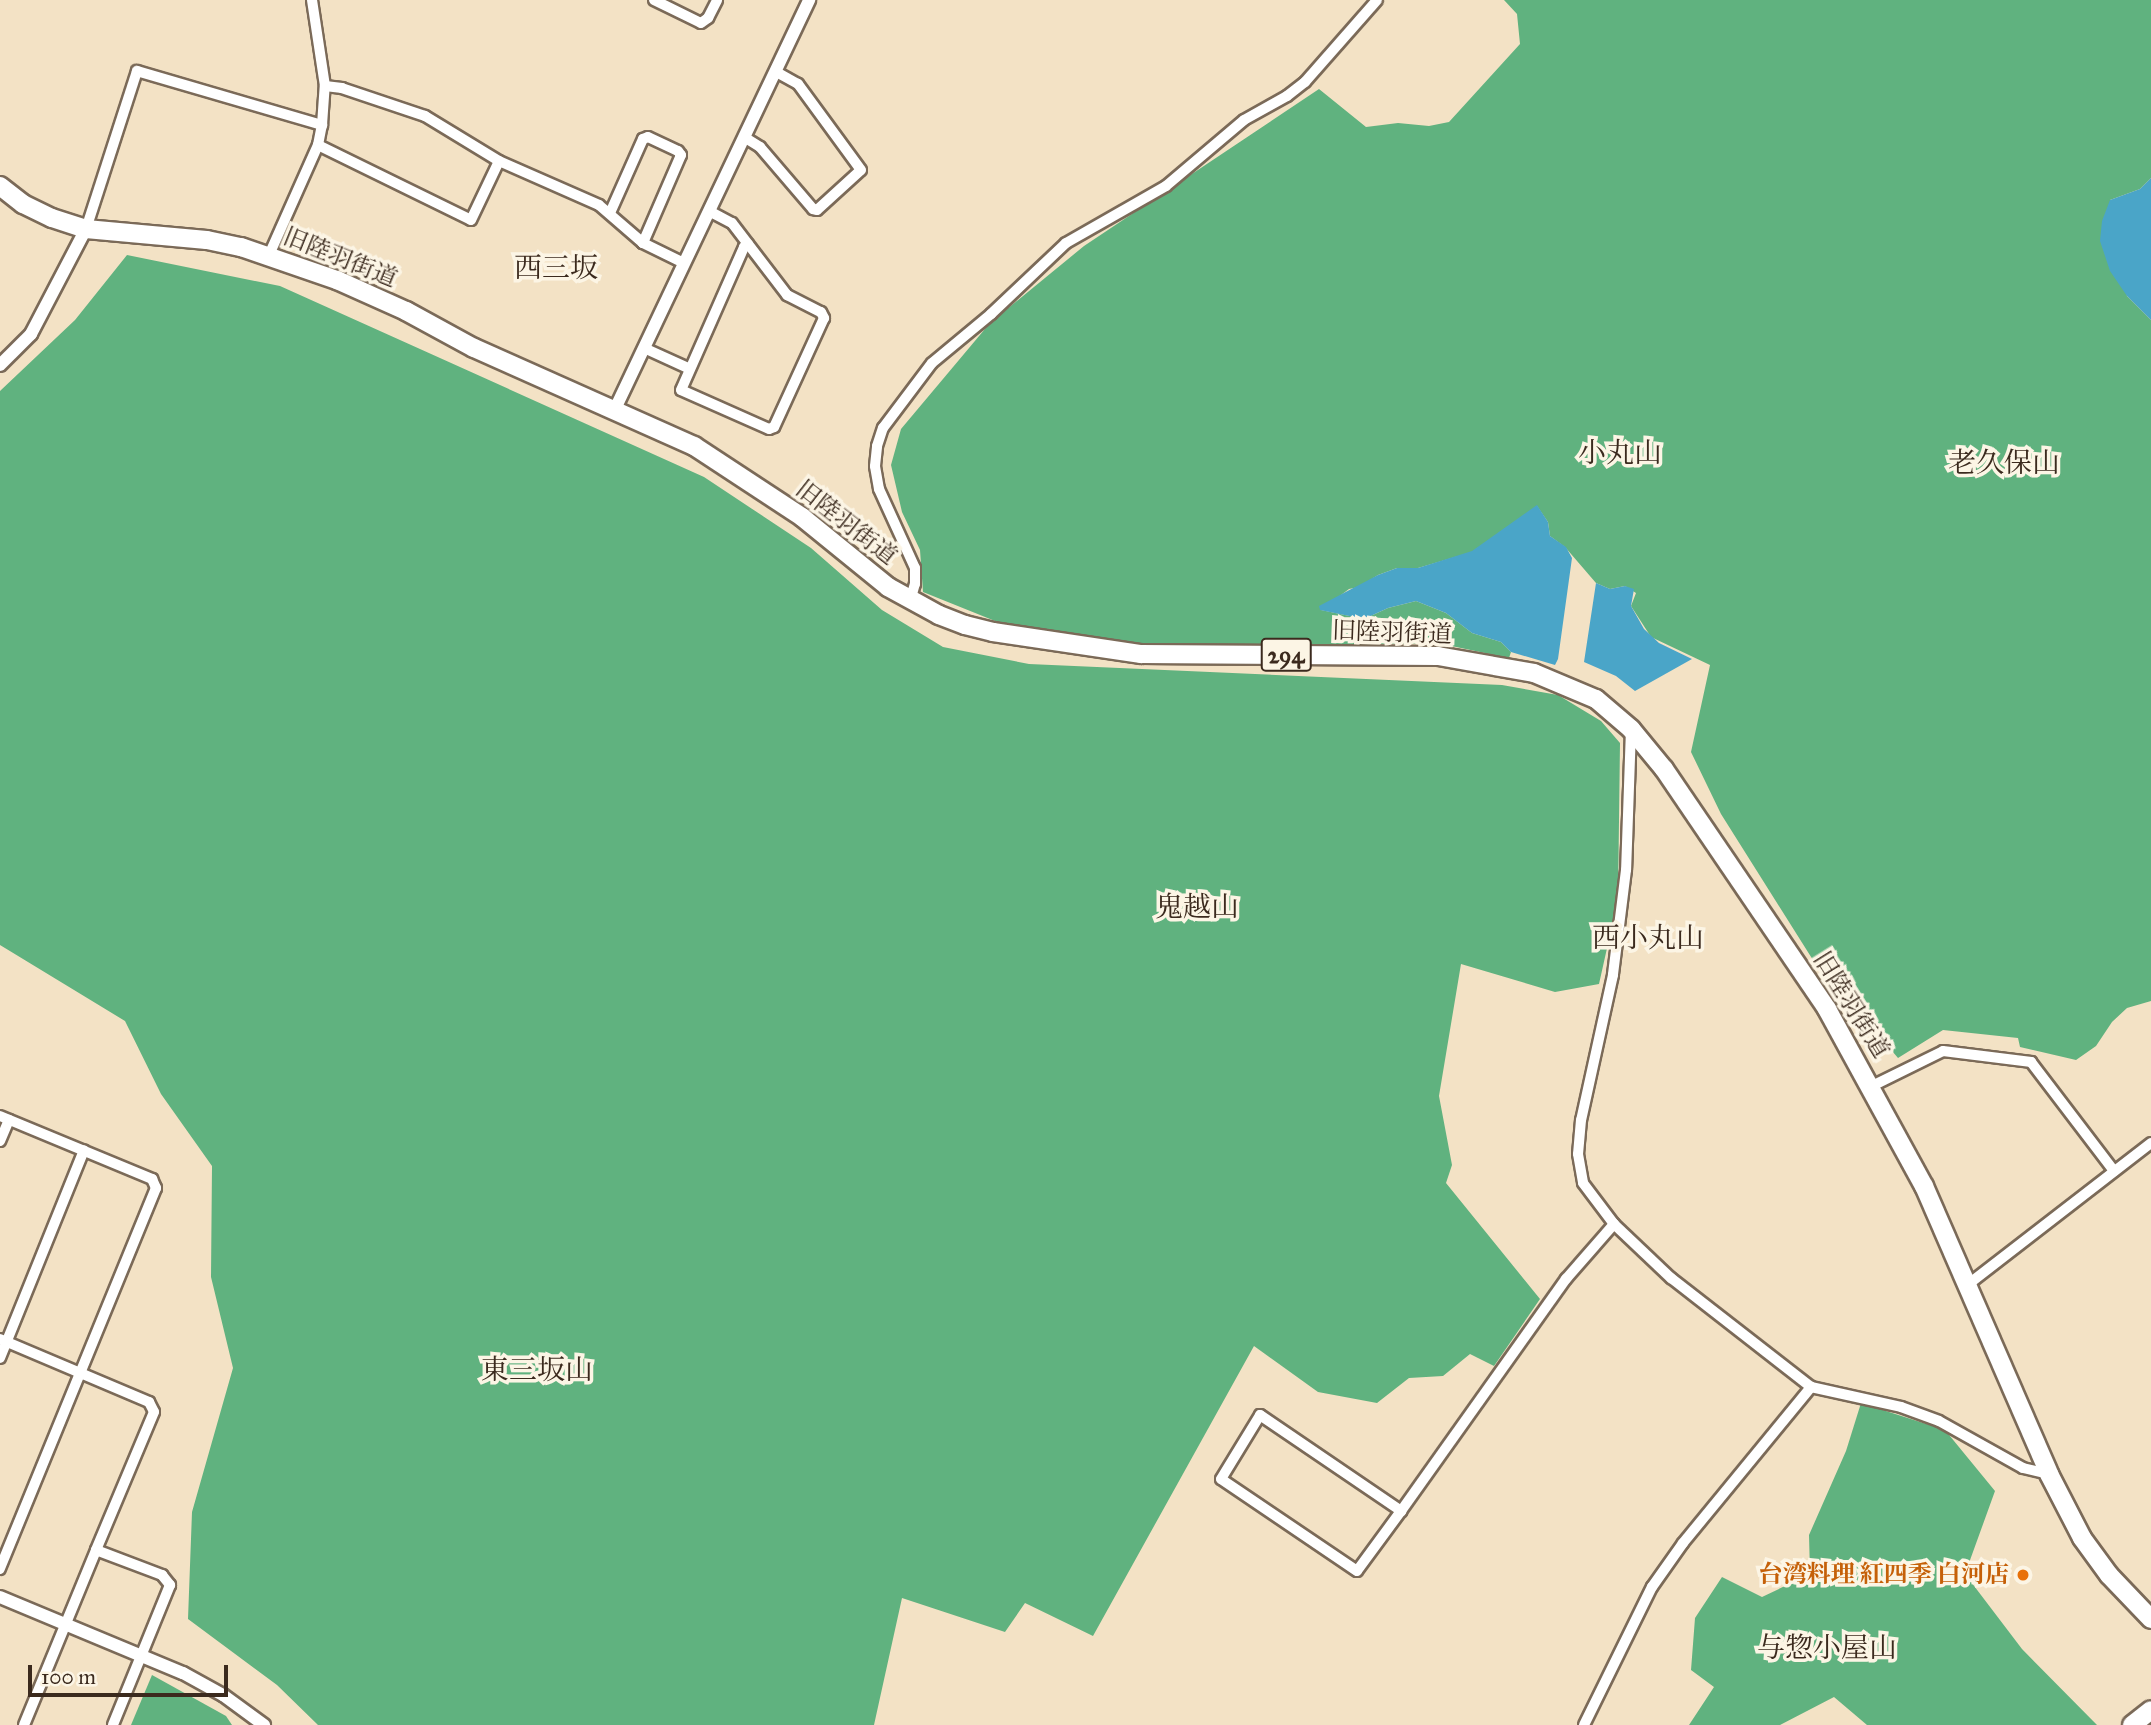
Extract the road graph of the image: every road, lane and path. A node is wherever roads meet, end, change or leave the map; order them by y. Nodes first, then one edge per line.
1 (312, 0) edge
2 (654, 0) edge
3 (717, 0) edge
4 (809, 0) edge
5 (1377, 0) edge
6 (776, 72) junction
7 (326, 86) junction
8 (322, 125) junction
9 (744, 136) junction
10 (318, 145) junction
11 (499, 161) junction
12 (0, 186) edge
13 (709, 211) junction
14 (610, 213) junction
15 (86, 229) junction
16 (643, 243) junction
17 (748, 244) junction
18 (269, 255) junction
19 (684, 263) junction
20 (644, 348) junction
21 (0, 365) edge
22 (688, 368) junction
23 (615, 409) junction
24 (910, 601) junction
25 (1631, 729) junction
26 (1872, 1086) junction
27 (4, 1118) edge
28 (0, 1141) edge
29 (2151, 1143) edge
30 (84, 1150) junction
31 (2114, 1171) junction
32 (1614, 1224) junction
33 (1966, 1286) junction
34 (3, 1340) edge
35 (0, 1358) edge
36 (81, 1373) junction
37 (1811, 1387) junction
38 (2049, 1474) junction
39 (1401, 1511) junction
40 (96, 1550) junction
41 (0, 1569) edge
42 (0, 1597) edge
43 (2151, 1619) edge
44 (65, 1624) junction
45 (142, 1655) junction
46 (2151, 1710) edge
47 (24, 1725) edge
48 (113, 1725) edge
49 (264, 1725) edge
50 (1584, 1725) edge
51 (2132, 1725) edge

1 - 7 street
2 - 3 street
4 - 6 street
5 - 24 street
6 - 9 street
6 - 9 street
7 - 8 street
7 - 11 street
8 - 10 street
8 - 15 street
9 - 13 street
10 - 11 street
10 - 18 street
11 - 14 street
12 - 15 highway, 旧陸羽街道 / 294
13 - 17 street
13 - 19 street
14 - 16 street
14 - 16 street
15 - 18 highway, 旧陸羽街道 / 294
15 - 21 street
16 - 19 street
17 - 22 street
17 - 22 street
18 - 23 highway, 旧陸羽街道 / 294
19 - 20 street
20 - 22 street
20 - 23 street
23 - 24 highway, 旧陸羽街道 / 294
24 - 25 highway, 旧陸羽街道 / 294
25 - 26 highway, 旧陸羽街道 / 294
25 - 32 street
26 - 31 street
26 - 33 highway, 旧陸羽街道 / 294
27 - 28 street
27 - 30 street
29 - 31 street
30 - 34 street
30 - 36 street
31 - 33 street
32 - 37 street
32 - 39 street
33 - 38 highway, 旧陸羽街道 / 294
34 - 35 street
34 - 36 street
36 - 40 street
36 - 41 street
37 - 38 street
37 - 50 street
38 - 43 highway, 旧陸羽街道 / 294
39 - 39 street
40 - 44 street
40 - 45 street
42 - 44 street
44 - 45 street
44 - 47 street
45 - 48 street
45 - 49 street
46 - 51 highway

